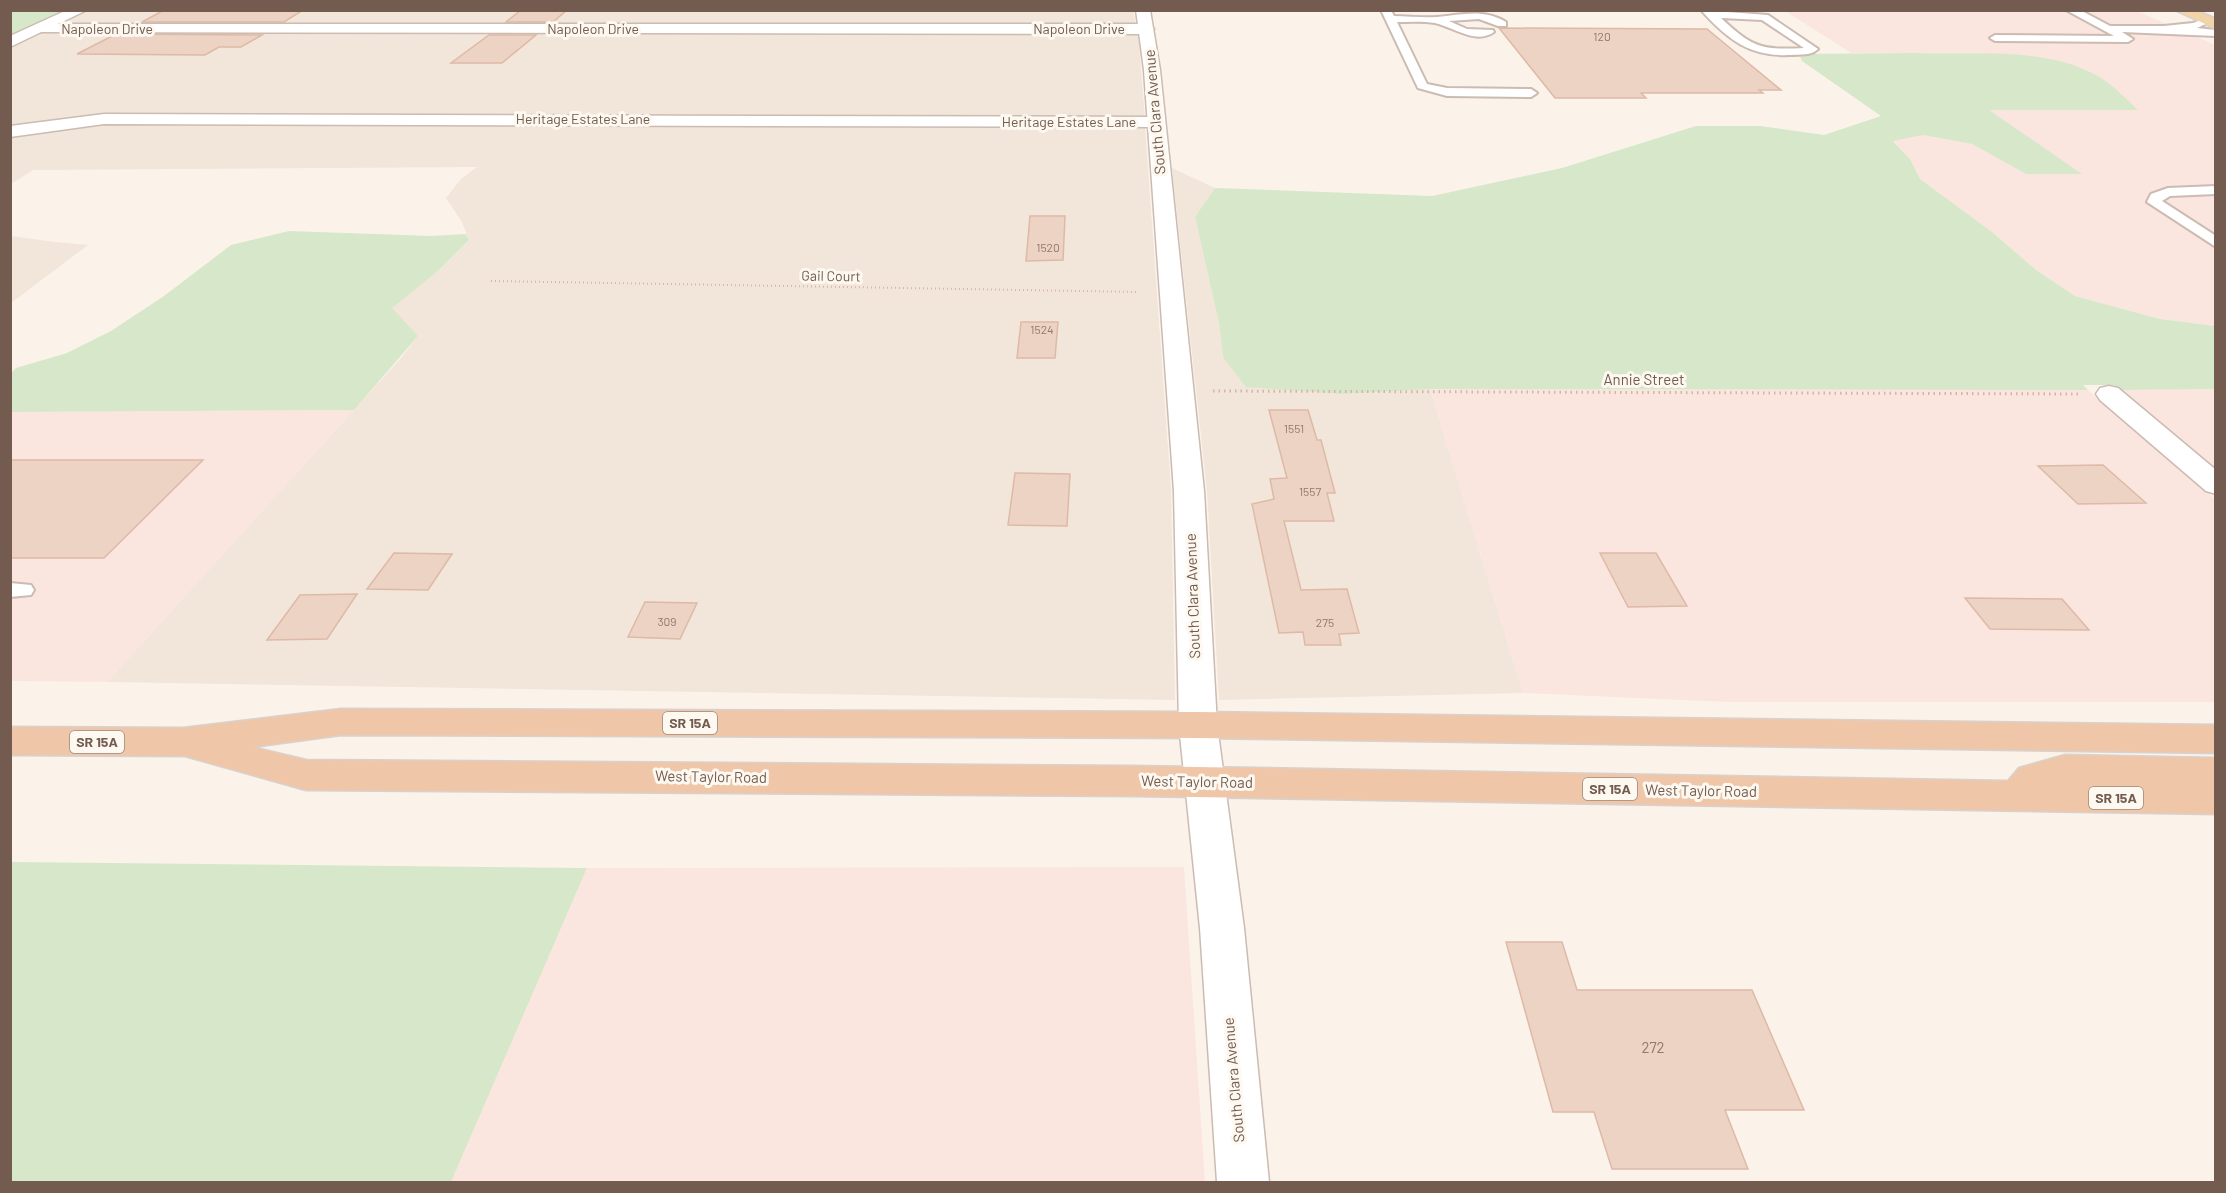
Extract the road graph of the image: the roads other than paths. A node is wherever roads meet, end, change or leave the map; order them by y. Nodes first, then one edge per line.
1 (80, 10) edge
2 (2071, 10) edge
3 (2182, 10) edge
4 (1709, 13) edge
5 (1388, 15) edge
6 (1145, 20) edge
7 (1437, 20) junction
8 (1502, 24) dead end
9 (2213, 27) edge
10 (39, 29) junction
11 (2108, 29) junction
12 (2169, 30) junction
13 (1489, 32) dead end
14 (1995, 38) dead end
15 (10, 42) edge
16 (2205, 44) dead end
17 (1531, 93) dead end
18 (1156, 123) junction
19 (10, 132) edge
20 (2216, 190) edge
21 (2216, 243) edge
22 (2109, 394) road end
23 (2216, 485) edge
24 (1198, 725) junction
25 (2216, 739) edge
26 (10, 741) edge
27 (183, 742) junction
28 (2216, 772) edge
29 (1203, 782) junction
30 (2017, 796) junction
31 (2216, 799) edge
32 (1243, 1182) edge

1 - 10 street
2 - 11 lane
3 - 9 main road
4 - 4 lane
5 - 7 lane
5 - 17 lane
6 - 10 street, Napoleon Drive
6 - 18 street, South Clara Avenue
7 - 8 lane
7 - 13 lane
9 - 12 lane
10 - 15 street
11 - 12 lane
11 - 14 lane
12 - 16 lane
18 - 19 street, Heritage Estates Lane
18 - 24 street, South Clara Avenue
20 - 21 lane
22 - 23 street
24 - 25 highway, West Taylor Road / SR 15A
24 - 27 highway, West Taylor Road / SR 15A
24 - 29 street, South Clara Avenue
26 - 27 highway, West Taylor Road / SR 15A
27 - 29 highway, West Taylor Road / SR 15A
28 - 30 highway
29 - 30 highway, West Taylor Road / SR 15A
29 - 32 street, South Clara Avenue
30 - 31 highway, West Taylor Road / SR 15A

